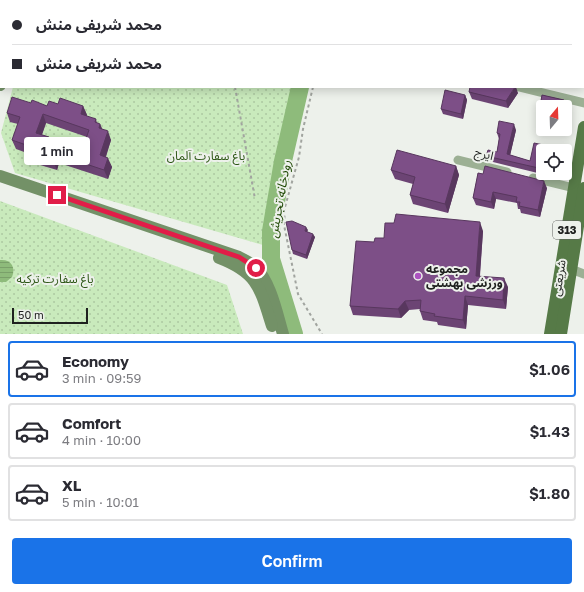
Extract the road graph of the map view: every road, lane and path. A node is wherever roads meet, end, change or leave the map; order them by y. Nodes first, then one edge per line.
1 (235, 88) edge
2 (313, 88) edge
3 (523, 88) edge
4 (584, 103) edge
5 (584, 127) edge
6 (458, 160) dead end
7 (0, 176) edge
8 (0, 183) edge
9 (579, 188) edge
10 (255, 199) dead end
11 (571, 269) junction
12 (584, 274) edge
13 (275, 334) edge
14 (283, 334) edge
15 (322, 334) edge
16 (550, 334) edge
17 (561, 334) edge

1 - 10 path
2 - 15 path
3 - 4 street
5 - 9 main road, شریعتی / 313
6 - 9 street, ایرج
7 - 14 street
8 - 13 street
9 - 11 main road, شریعتی / 313
9 - 16 main road, شریعتی / 313
11 - 12 street
11 - 17 main road, شریعتی / 313

